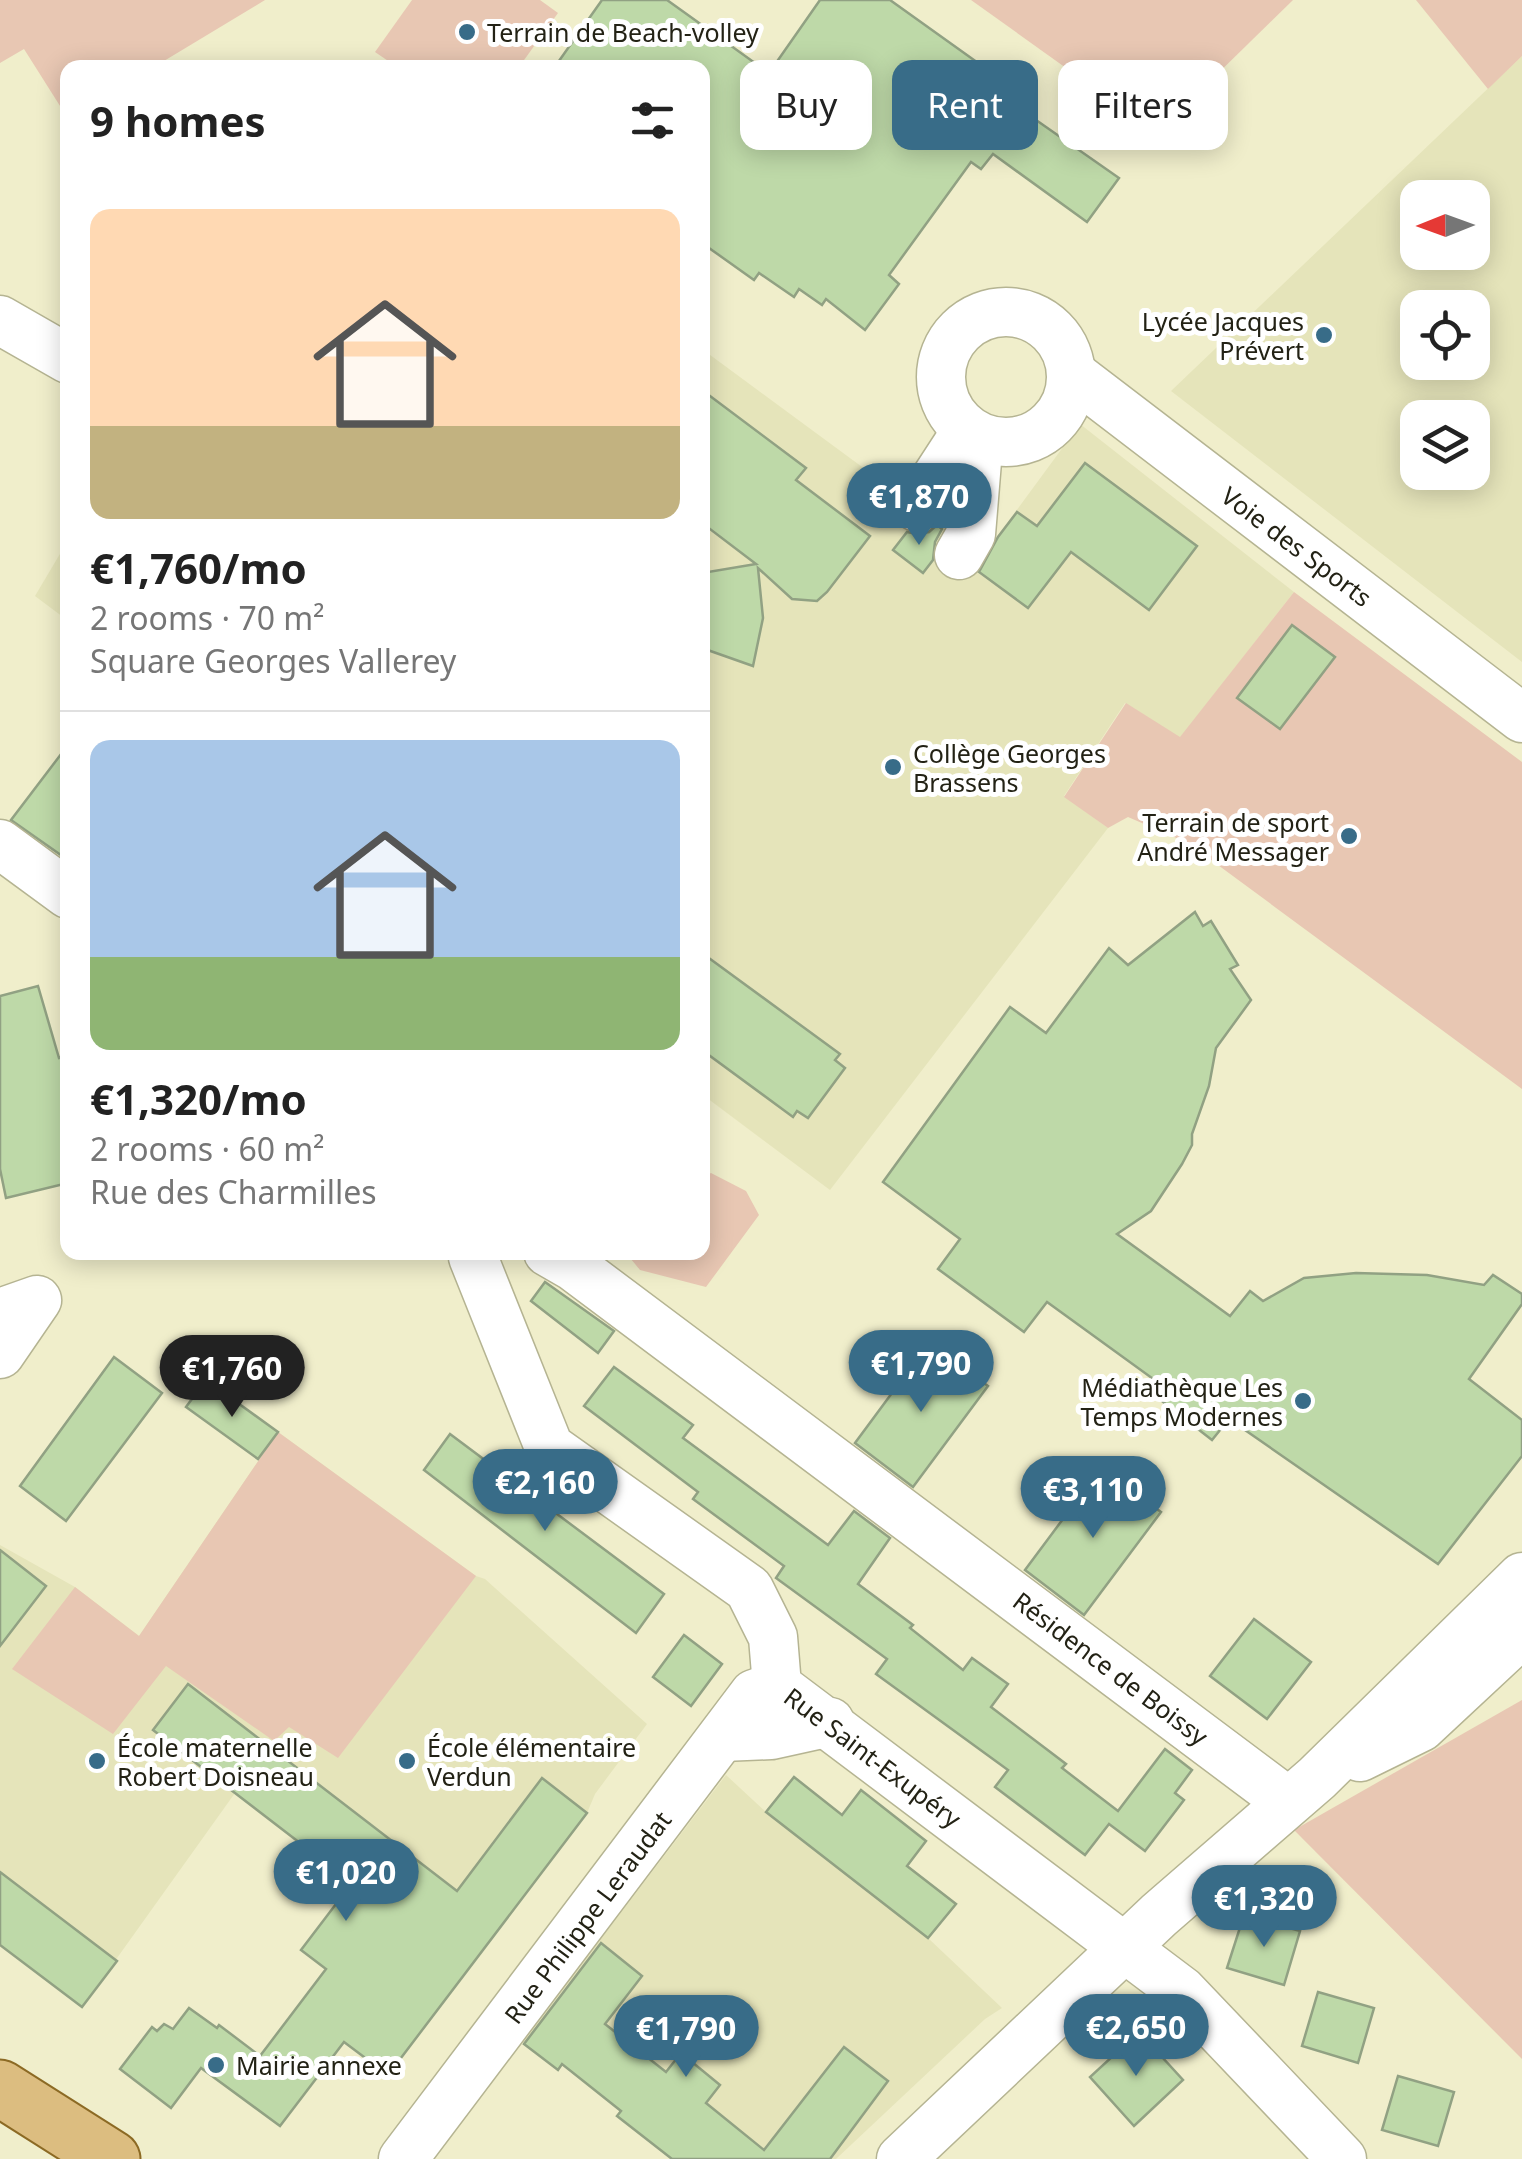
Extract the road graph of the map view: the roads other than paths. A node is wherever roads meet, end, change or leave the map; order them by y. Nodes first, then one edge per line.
1 (0, 320) edge
2 (60, 372) edge
3 (1072, 374) junction
4 (973, 434) junction
5 (916, 507) dead end
6 (958, 555) dead end
7 (1522, 718) edge
8 (0, 844) edge
9 (60, 888) edge
10 (474, 1260) edge
11 (562, 1260) edge
12 (0, 1313) edge
13 (0, 1354) edge
14 (1522, 1577) edge
15 (1522, 1632) edge
16 (778, 1686) junction
17 (830, 1722) junction
18 (722, 1736) junction
19 (1302, 1790) junction
20 (1126, 1947) junction
21 (6, 2104) edge
22 (76, 2159) edge
23 (112, 2159) edge
24 (403, 2159) edge
25 (901, 2159) edge
26 (1342, 2159) edge

1 - 2 street
3 - 4 street
3 - 4 street
3 - 7 street, Voie des Sports
4 - 5 street
4 - 6 street
8 - 9 street
10 - 16 street, Rue Saint-Exupéry
11 - 19 street, Résidence de Boissy
12 - 13 street
14 - 19 street
15 - 19 street
16 - 17 street, Rue Saint-Exupéry
16 - 18 street, Rue Philippe Leraudat
17 - 18 street
17 - 20 street, Rue Saint-Exupéry
18 - 24 street, Rue Philippe Leraudat
19 - 20 street
20 - 25 street
20 - 26 street, Rue Saint-Exupéry
21 - 22 main road
21 - 23 main road

